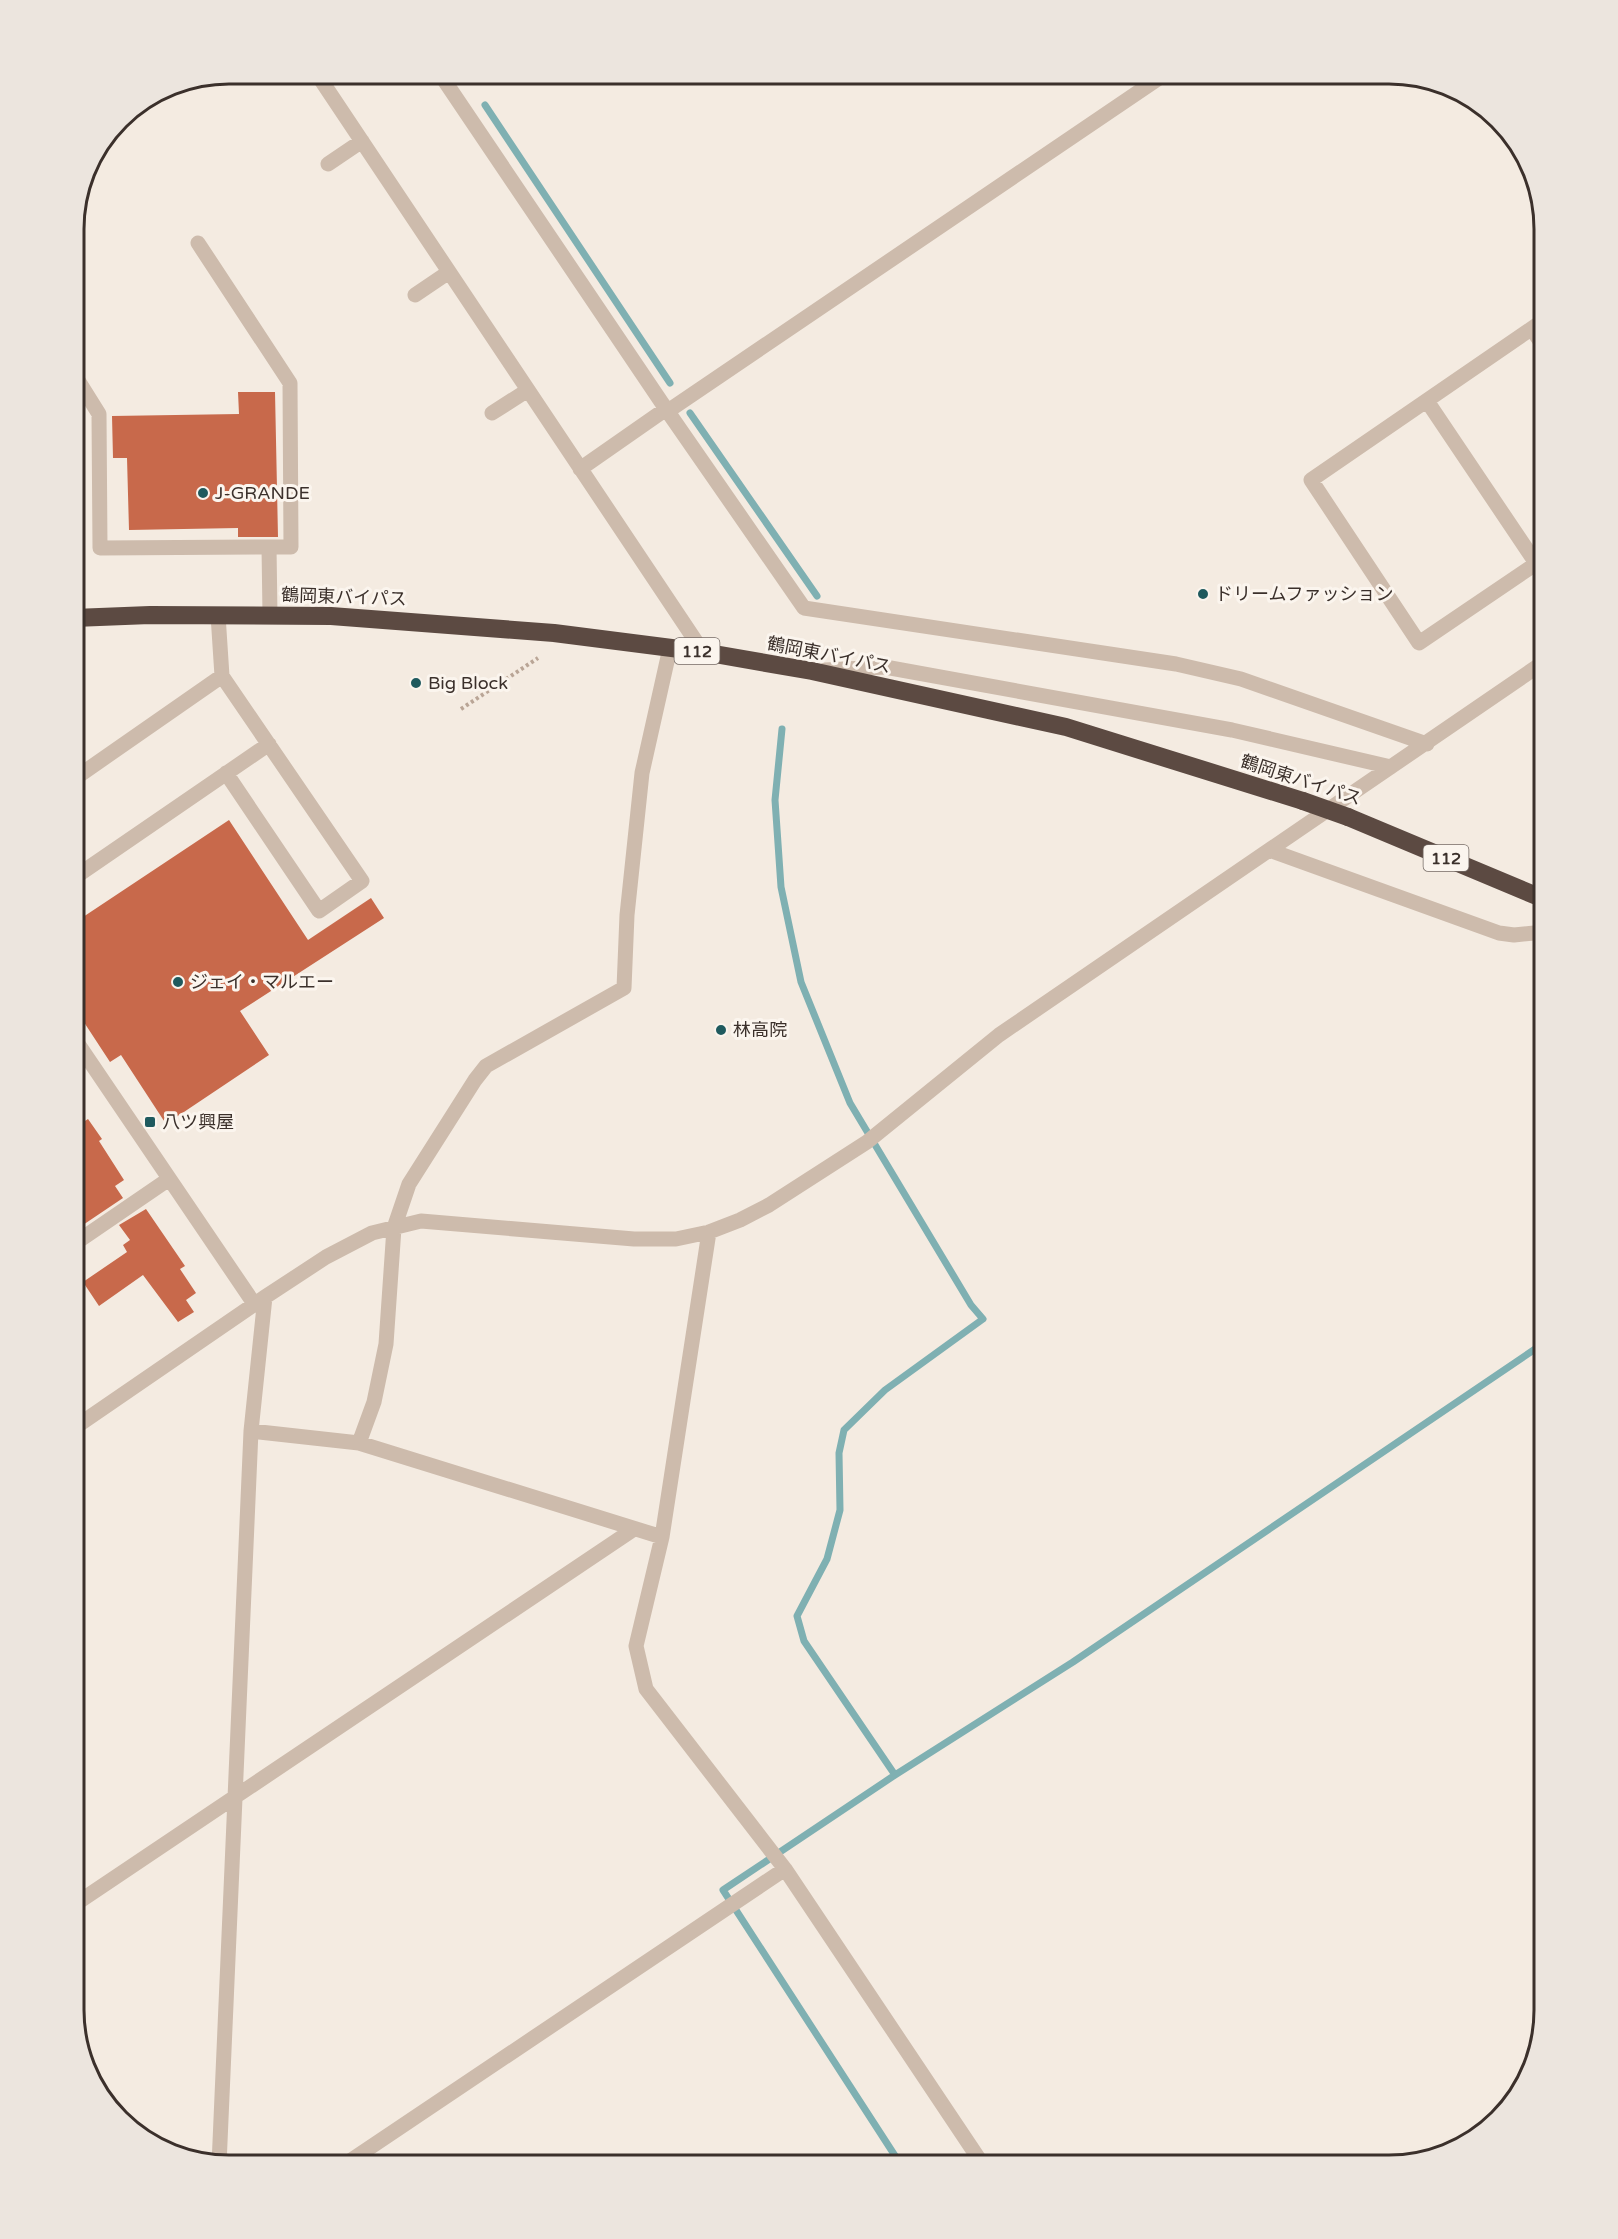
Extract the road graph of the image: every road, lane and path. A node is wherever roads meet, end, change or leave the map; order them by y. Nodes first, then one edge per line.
1 (324, 84) edge
2 (447, 84) edge
3 (1150, 84) edge
4 (362, 141) junction
5 (328, 164) dead end
6 (198, 243) dead end
7 (449, 272) junction
8 (415, 296) dead end
9 (1534, 327) edge
10 (84, 390) edge
11 (528, 390) junction
12 (1427, 400) junction
13 (667, 410) junction
14 (492, 413) dead end
15 (580, 469) junction
16 (269, 547) junction
17 (1534, 559) edge
18 (1534, 573) edge
19 (218, 615) junction
20 (270, 615) junction
21 (84, 618) edge
22 (670, 648) junction
23 (703, 652) junction
24 (538, 658) dead end
25 (1534, 670) edge
26 (812, 671) junction
27 (222, 676) junction
28 (461, 709) dead end
29 (269, 744) junction
30 (1427, 744) junction
31 (1391, 767) junction
32 (84, 772) edge
33 (225, 773) junction
34 (1269, 850) junction
35 (84, 871) edge
36 (1534, 894) edge
37 (1534, 933) edge
38 (84, 1053) edge
39 (170, 1179) junction
40 (394, 1227) junction
41 (709, 1232) junction
42 (84, 1237) edge
43 (260, 1301) junction
44 (84, 1421) edge
45 (251, 1431) junction
46 (359, 1443) junction
47 (634, 1529) junction
48 (662, 1537) junction
49 (236, 1795) junction
50 (785, 1869) junction
51 (84, 1898) edge
52 (219, 2155) edge
53 (359, 2155) edge
54 (976, 2155) edge

1 - 4 street
2 - 13 street
3 - 13 street
4 - 5 street
4 - 7 street
6 - 16 street
7 - 8 street
7 - 11 street
9 - 12 street
10 - 16 street
11 - 14 street
11 - 15 street
12 - 17 street
12 - 18 street
13 - 15 street
13 - 30 street
15 - 23 street
16 - 20 street
19 - 20 highway, 鶴岡東バイパス / 112
19 - 21 highway, 鶴岡東バイパス / 112
19 - 27 street
20 - 22 highway, 鶴岡東バイパス / 112
22 - 23 highway, 鶴岡東バイパス / 112
22 - 40 street
23 - 26 highway, 鶴岡東バイパス / 112
24 - 28 path
25 - 30 street
26 - 31 street
26 - 36 highway, 鶴岡東バイパス / 112, bridge
27 - 29 street
27 - 32 street
29 - 33 street
29 - 33 street
30 - 31 street
31 - 34 street
33 - 35 street
34 - 37 street
34 - 41 street
38 - 39 street
39 - 42 street
39 - 43 street
40 - 41 street
40 - 43 street
40 - 46 street
41 - 48 street
43 - 44 street
43 - 45 street
45 - 46 street
45 - 49 street
46 - 47 street
47 - 48 street
47 - 49 street
48 - 50 street
49 - 51 street
49 - 52 street
50 - 53 street
50 - 54 street

